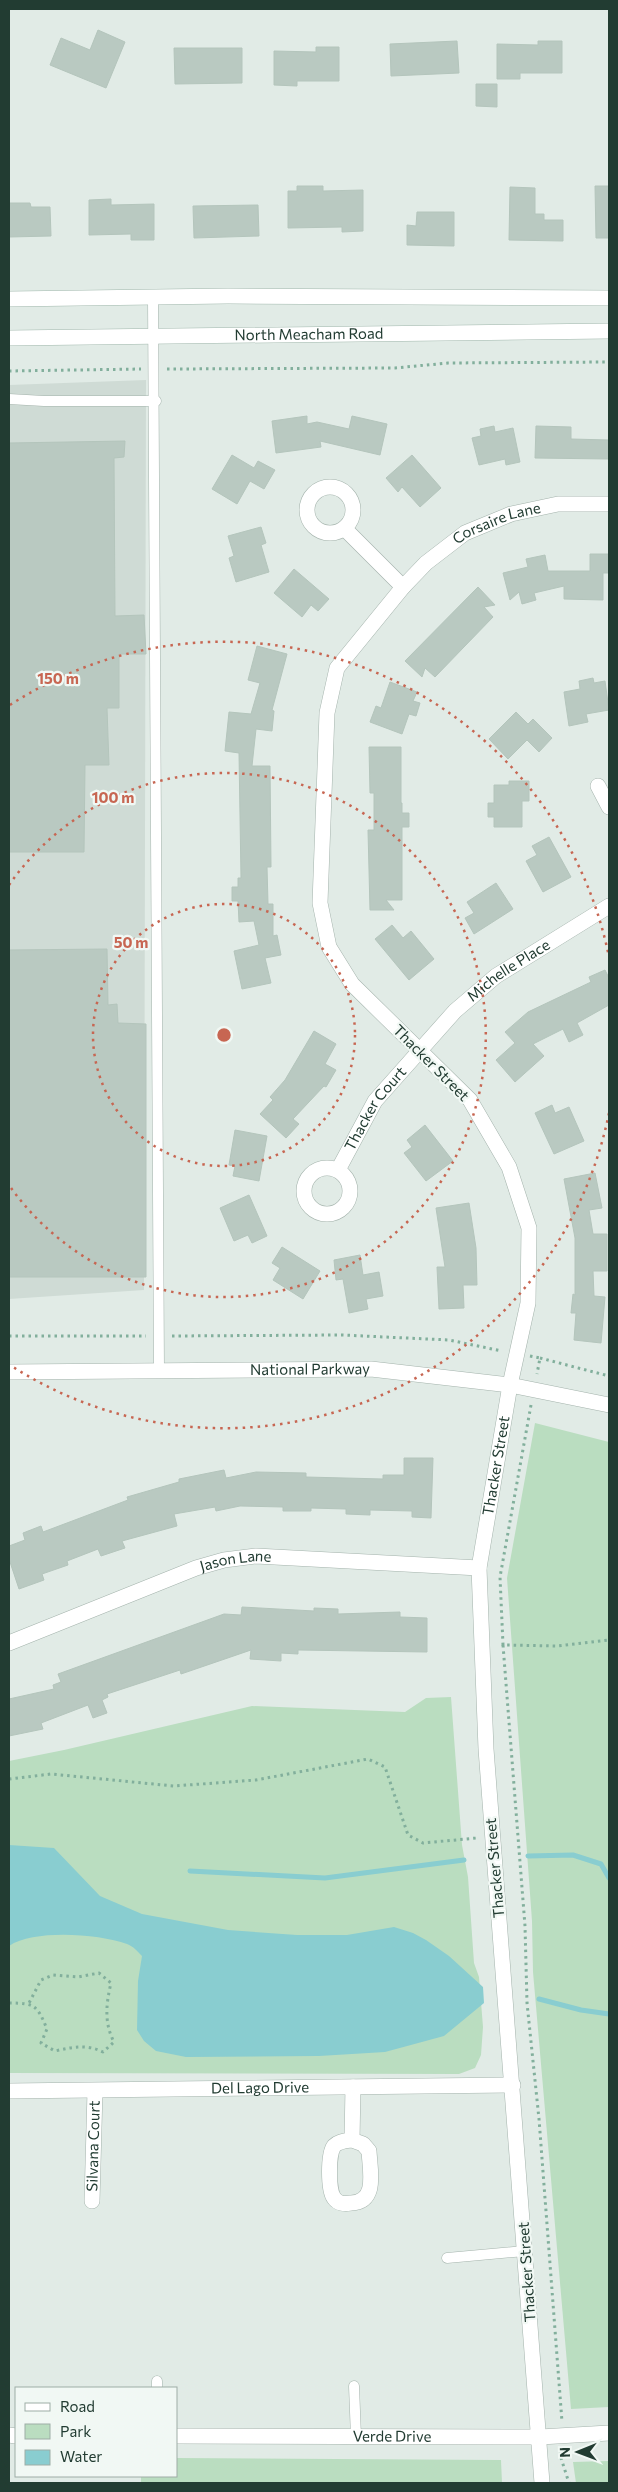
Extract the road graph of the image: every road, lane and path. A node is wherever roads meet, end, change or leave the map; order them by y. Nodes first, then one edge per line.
1 (154, 298) junction
2 (609, 298) edge
3 (9, 299) edge
4 (609, 332) edge
5 (154, 337) junction
6 (9, 338) edge
7 (609, 362) edge
8 (156, 368) junction
9 (9, 371) edge
10 (9, 399) edge
11 (156, 401) junction
12 (609, 504) edge
13 (345, 529) dead end
14 (403, 587) junction
15 (598, 786) dead end
16 (609, 806) edge
17 (609, 906) edge
18 (419, 1050) junction
19 (338, 1170) dead end
20 (9, 1336) edge
21 (158, 1336) junction
22 (517, 1354) junction
23 (540, 1358) junction
24 (159, 1370) junction
25 (9, 1372) edge
26 (609, 1376) edge
27 (510, 1385) junction
28 (534, 1390) junction
29 (609, 1405) edge
30 (479, 1568) junction
31 (609, 1640) edge
32 (9, 1643) edge
33 (503, 1645) junction
34 (9, 1779) edge
35 (518, 1834) junction
36 (493, 1836) junction
37 (9, 2003) edge
38 (29, 2003) junction
39 (513, 2085) junction
40 (353, 2087) junction
41 (9, 2091) edge
42 (95, 2091) junction
43 (352, 2140) dead end
44 (92, 2201) dead end
45 (526, 2250) junction
46 (447, 2258) dead end
47 (354, 2386) dead end
48 (609, 2433) edge
49 (178, 2436) edge
50 (562, 2436) junction
51 (356, 2437) junction
52 (540, 2437) junction
53 (542, 2483) edge
54 (569, 2483) edge

1 - 2 street
1 - 3 street
1 - 5 lane
4 - 5 street, North Meacham Road
5 - 6 street, North Meacham Road
5 - 8 lane
7 - 8 path
8 - 9 path
8 - 11 lane
10 - 11 lane
11 - 21 lane
12 - 14 street, Corsaire Lane
13 - 14 street
14 - 18 street, Thacker Street
15 - 16 street
17 - 18 street, Michelle Place
18 - 19 street, Thacker Court
18 - 22 street, Thacker Street
20 - 21 path
21 - 22 path
21 - 24 lane
22 - 23 path
22 - 27 street, Thacker Street
23 - 26 path
23 - 28 path
24 - 25 street, National Parkway
24 - 27 street, National Parkway
27 - 28 street, National Parkway
27 - 30 street, Thacker Street
28 - 29 street, National Parkway
28 - 33 path
30 - 32 street, Jason Lane
30 - 36 street, Thacker Street
31 - 33 path
33 - 35 path
34 - 36 path
35 - 36 path
35 - 50 path
36 - 39 street, Thacker Street
37 - 38 path
38 - 38 path
39 - 40 street, Del Lago Drive
39 - 45 street, Thacker Street
40 - 42 street, Del Lago Drive
40 - 43 street
41 - 42 street, Del Lago Drive
42 - 44 street, Silvana Court
45 - 46 lane
45 - 52 street, Thacker Street
47 - 51 lane
48 - 50 street, Verde Drive
49 - 51 street, Verde Drive
50 - 52 street, Verde Drive
50 - 54 path
51 - 52 street, Verde Drive
52 - 53 street, Thacker Street

